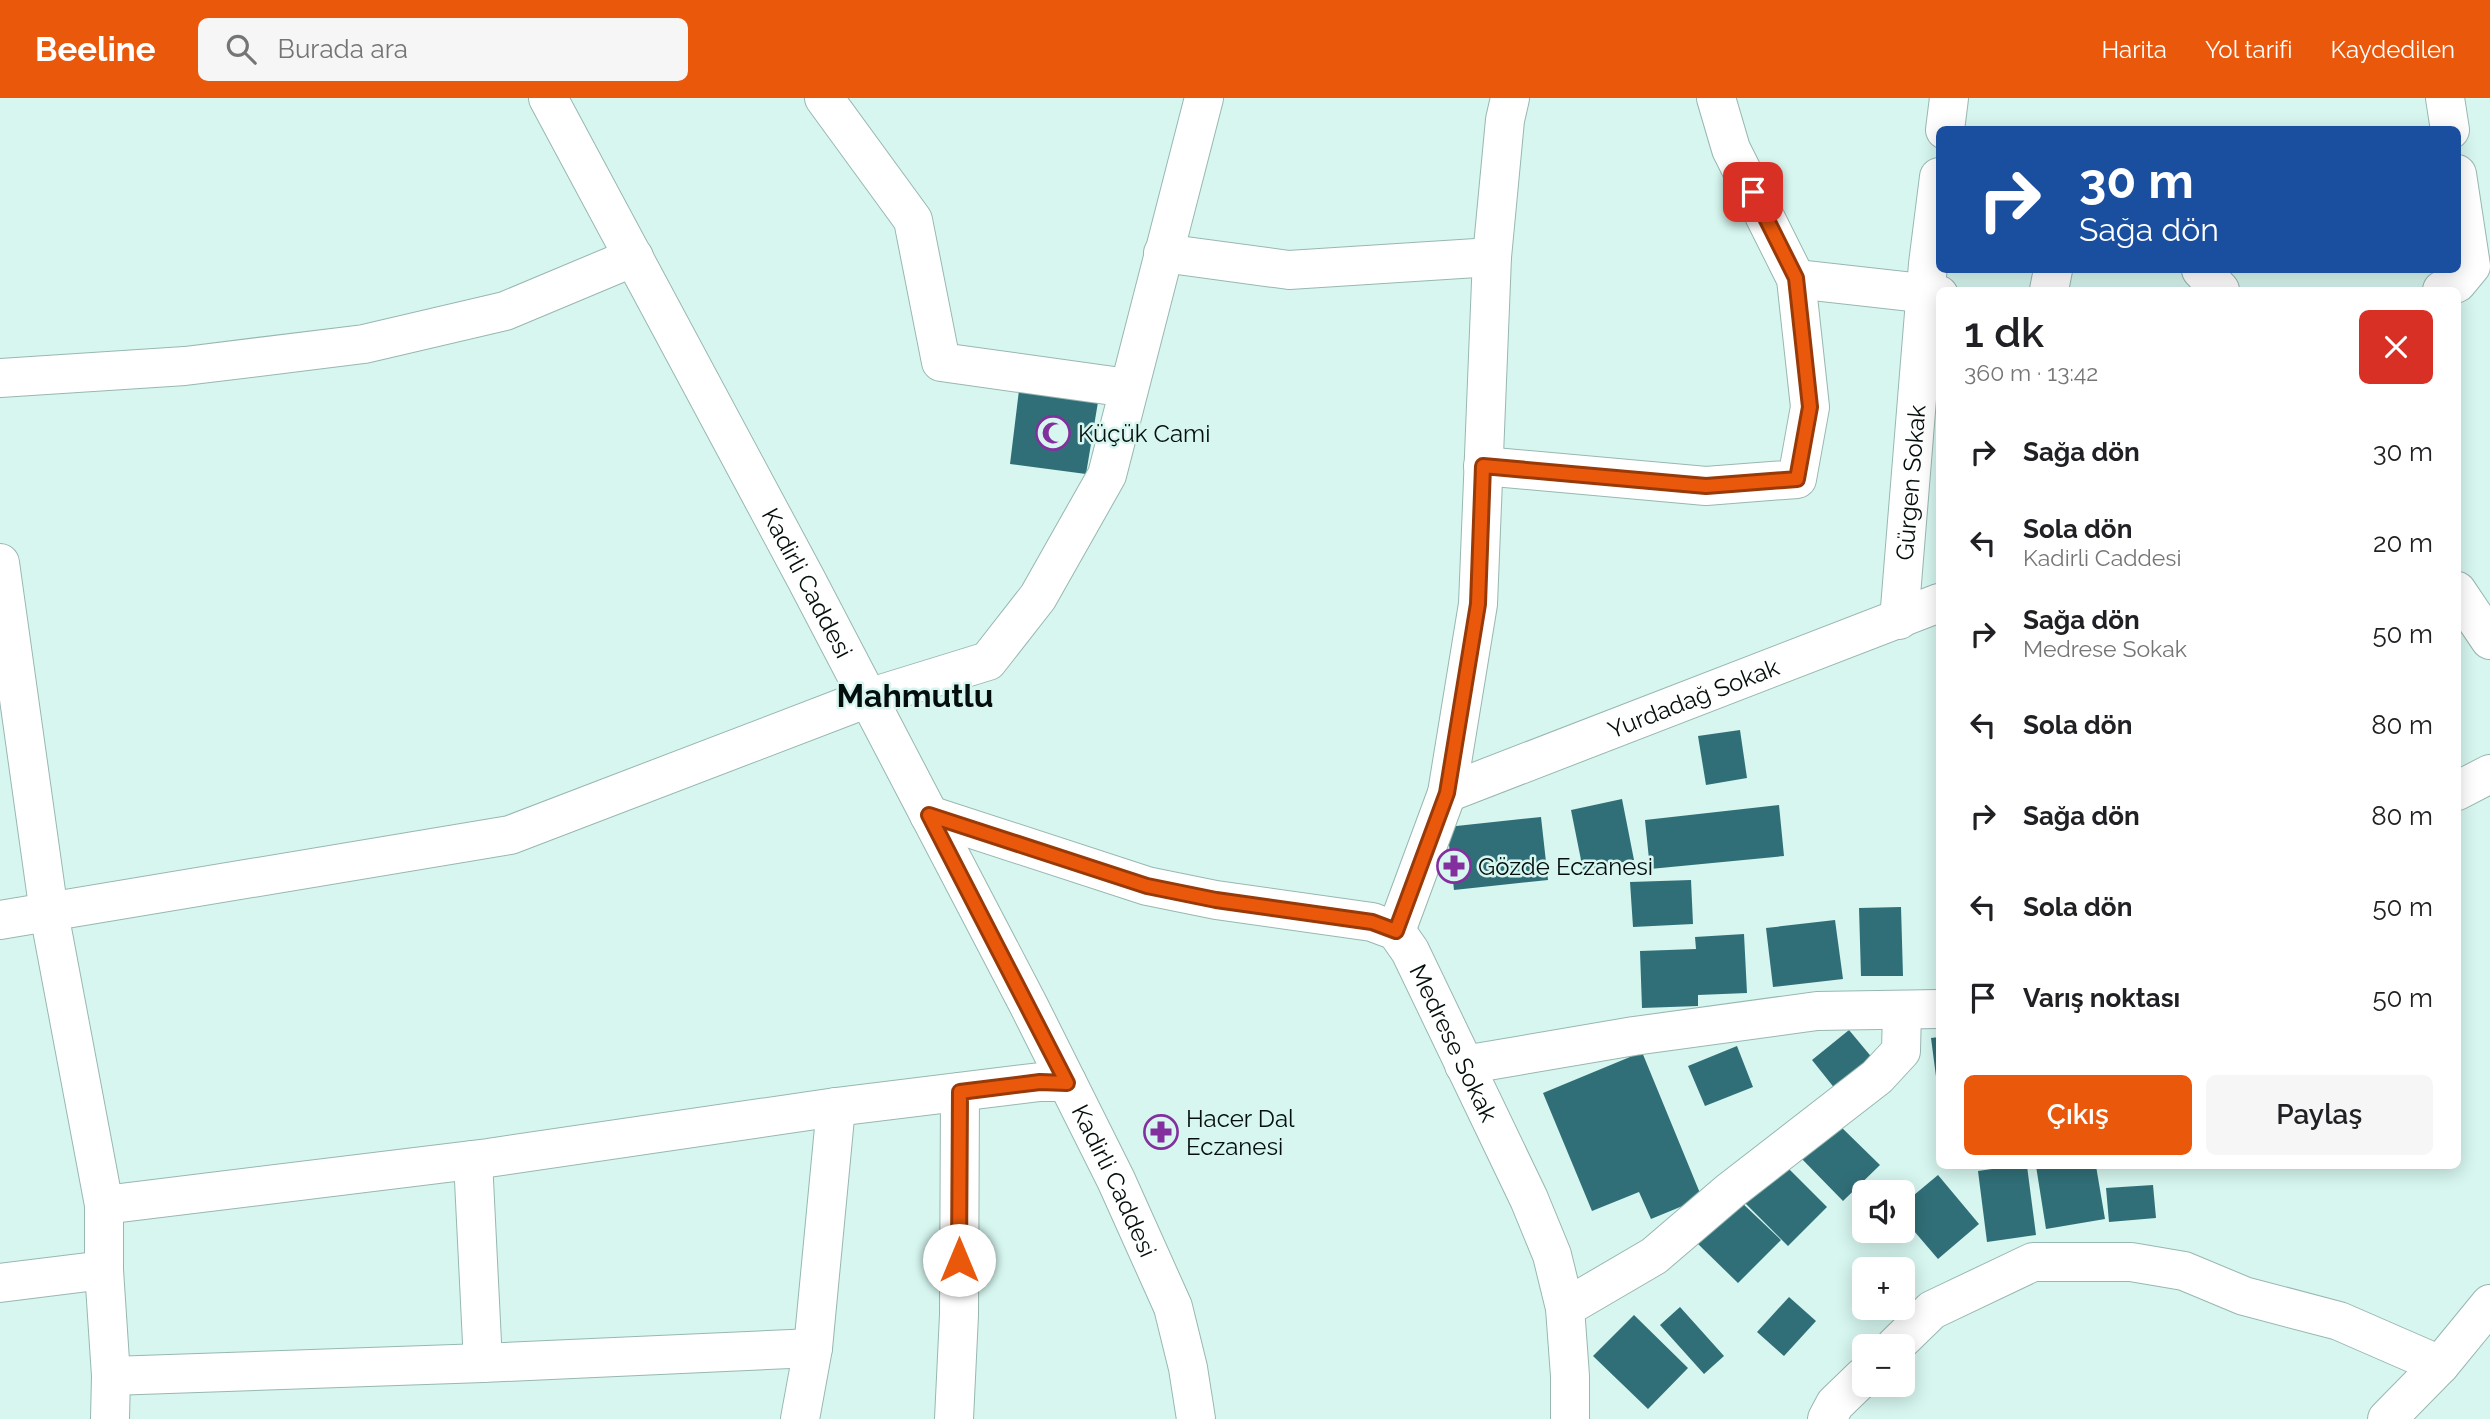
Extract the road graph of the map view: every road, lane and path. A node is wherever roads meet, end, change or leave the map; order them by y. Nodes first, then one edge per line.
1 (548, 98) edge
2 (824, 98) edge
3 (1204, 98) edge
4 (1510, 98) edge
5 (1716, 98) edge
6 (1949, 98) edge
7 (2445, 98) edge
8 (1946, 126) edge
9 (2449, 126) edge
10 (2469, 192) edge
11 (1936, 227) edge
12 (1163, 253) junction
13 (634, 257) junction
14 (1492, 257) junction
15 (2204, 273) edge
16 (1796, 278) junction
17 (2217, 287) edge
18 (2448, 287) edge
19 (1932, 294) edge
20 (0, 378) edge
21 (1128, 388) junction
22 (1483, 466) junction
23 (0, 563) edge
24 (2461, 597) edge
25 (1936, 604) edge
26 (1899, 620) junction
27 (2490, 640) edge
28 (868, 698) junction
29 (10, 718) edge
30 (1447, 793) junction
31 (929, 815) junction
32 (48, 913) junction
33 (0, 920) edge
34 (1396, 931) junction
35 (1921, 1009) edge
36 (1464, 1065) junction
37 (1067, 1083) junction
38 (960, 1092) junction
39 (836, 1107) junction
40 (473, 1160) junction
41 (104, 1205) junction
42 (104, 1270) junction
43 (0, 1283) edge
44 (2490, 1304) edge
45 (1565, 1308) junction
46 (1907, 1334) edge
47 (813, 1348) junction
48 (483, 1363) junction
49 (2440, 1365) junction
50 (111, 1376) junction
51 (1852, 1388) edge
52 (110, 1419) edge
53 (800, 1419) edge
54 (954, 1419) edge
55 (1196, 1419) edge
56 (1570, 1419) edge
57 (1827, 1419) edge
58 (2387, 1419) edge

1 - 13 street, Kadirli Caddesi
2 - 21 street
3 - 12 street
4 - 14 street
5 - 16 street
6 - 8 street
7 - 9 street
10 - 18 street
11 - 19 street, Gürgen Sokak
12 - 14 street
12 - 21 street
13 - 20 street
13 - 28 street, Kadirli Caddesi
14 - 22 street
15 - 17 street
16 - 19 street
16 - 22 street
19 - 26 street, Gürgen Sokak
21 - 28 street
22 - 30 street
23 - 29 street
24 - 27 street
25 - 26 street, Yurdadağ Sokak
26 - 30 street, Yurdadağ Sokak
28 - 31 street, Kadirli Caddesi
28 - 32 street
29 - 32 street
30 - 34 street
31 - 34 street
31 - 37 street, Kadirli Caddesi
32 - 33 street
32 - 41 street
34 - 36 street, Medrese Sokak
35 - 36 street
35 - 45 street
36 - 45 street, Medrese Sokak
37 - 38 street
37 - 55 street, Kadirli Caddesi
38 - 39 street
38 - 54 street
39 - 40 street
39 - 47 street
40 - 41 street
40 - 48 street
41 - 42 street
42 - 43 street
42 - 50 street
44 - 49 street
45 - 56 street, Medrese Sokak
46 - 49 street
47 - 48 street
47 - 53 street
48 - 50 street
49 - 58 street
50 - 52 street
51 - 57 street

